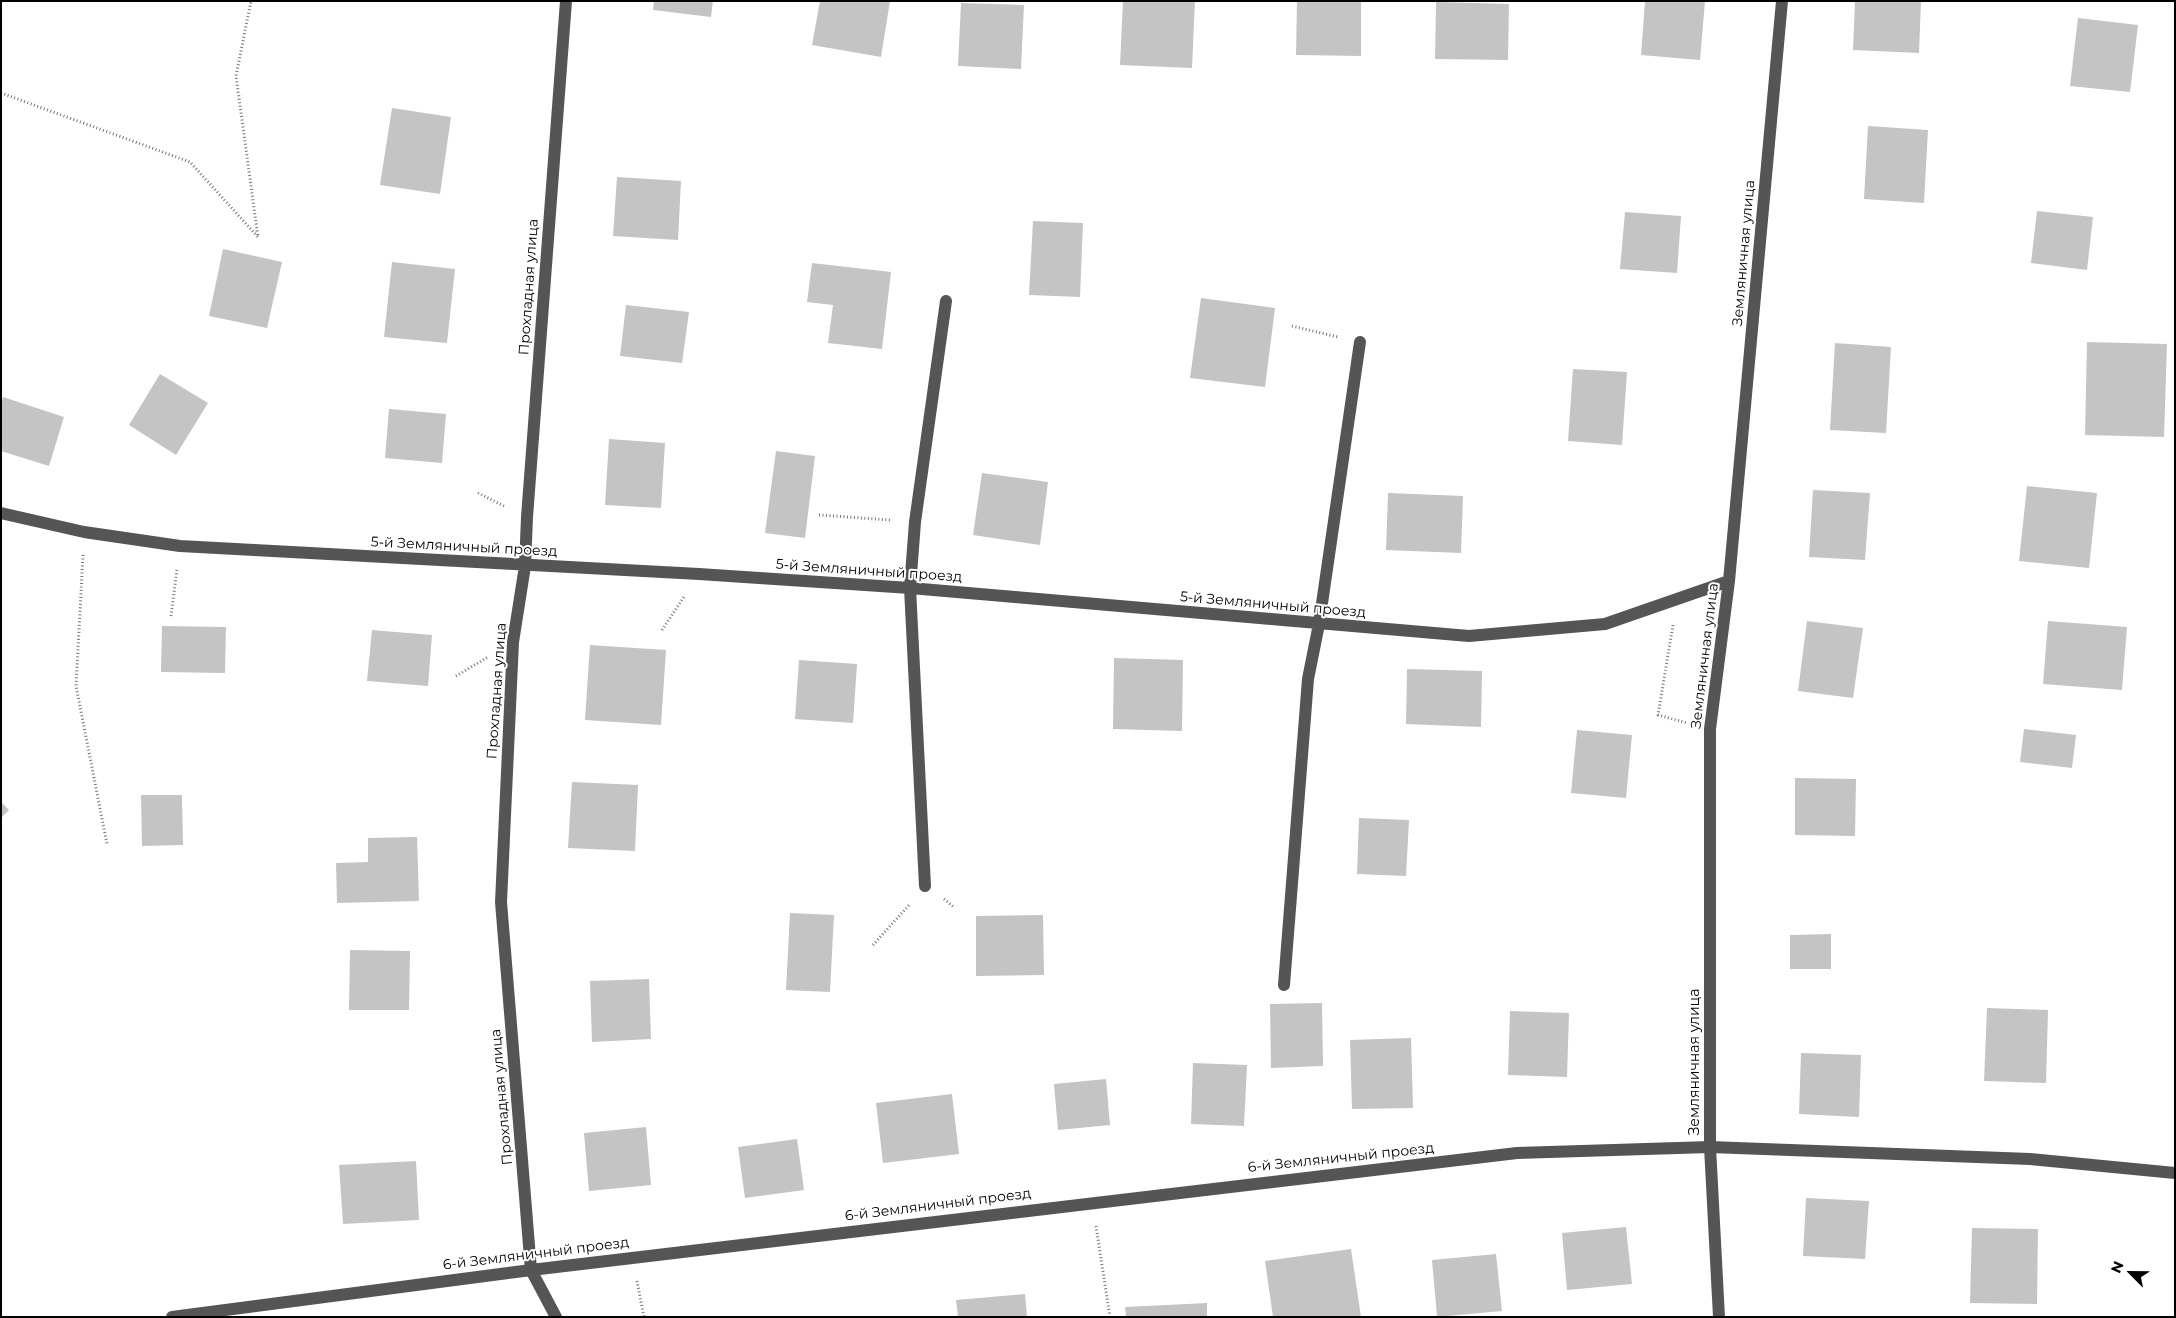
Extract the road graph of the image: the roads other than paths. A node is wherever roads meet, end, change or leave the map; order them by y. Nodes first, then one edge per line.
1 (566, 1) edge
2 (1782, 1) edge
3 (946, 301) dead end
4 (1360, 342) road end
5 (1, 513) edge
6 (525, 566) junction
7 (1729, 582) junction
8 (910, 588) junction
9 (1319, 624) junction
10 (925, 886) road end
11 (1284, 984) dead end
12 (1710, 1147) junction
13 (2175, 1173) edge
14 (531, 1270) junction
15 (172, 1317) edge
16 (556, 1317) edge
17 (1719, 1317) edge

1 - 6 street, Прохладная улица
2 - 7 street, Земляничная улица
3 - 8 street
4 - 9 street
5 - 6 street, 5-й Земляничный проезд
6 - 8 street, 5-й Земляничный проезд
6 - 14 street, Прохладная улица
7 - 9 street, 5-й Земляничный проезд
7 - 12 street, Земляничная улица
8 - 9 street, 5-й Земляничный проезд
8 - 10 street
9 - 11 street
12 - 13 street, 6-й Земляничный проезд
12 - 14 street, 6-й Земляничный проезд
12 - 17 street, Земляничная улица
14 - 15 street, 6-й Земляничный проезд
14 - 16 street, Прохладная улица

